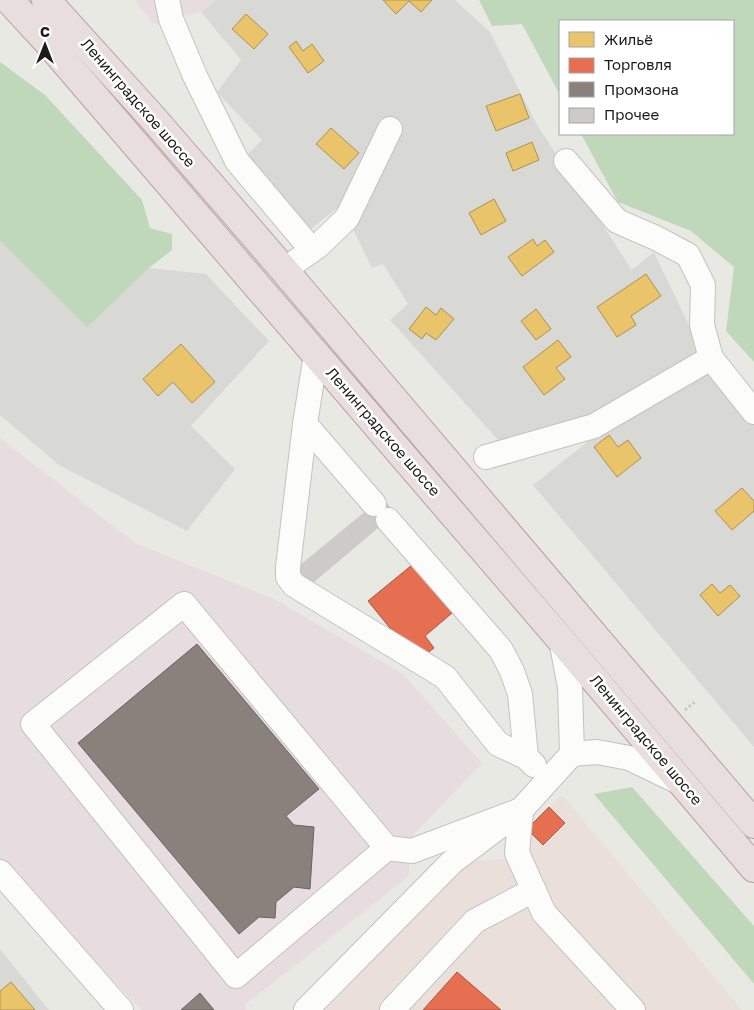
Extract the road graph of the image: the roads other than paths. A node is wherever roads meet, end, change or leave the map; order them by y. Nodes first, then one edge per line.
1 (8, 0) edge
2 (46, 0) edge
3 (167, 0) edge
4 (390, 129) dead end
5 (566, 160) dead end
6 (312, 250) junction
7 (284, 270) junction
8 (316, 354) junction
9 (711, 358) junction
10 (754, 412) edge
11 (305, 424) junction
12 (486, 457) dead end
13 (561, 640) junction
14 (572, 754) junction
15 (526, 757) junction
16 (549, 780) junction
17 (683, 783) junction
18 (521, 810) junction
19 (754, 824) edge
20 (387, 848) junction
21 (754, 868) edge
22 (0, 872) edge
23 (534, 890) junction
24 (121, 1010) edge
25 (306, 1010) edge
26 (392, 1010) edge
27 (633, 1010) edge

1 - 8 highway, Ленинградское шоссе
2 - 7 highway, Ленинградское шоссе
3 - 6 lane
4 - 6 lane
5 - 9 lane
6 - 7 lane
7 - 19 highway, Ленинградское шоссе
8 - 11 lane
8 - 13 highway, Ленинградское шоссе
9 - 10 lane
9 - 12 lane
11 - 15 lane
11 - 15 lane
13 - 14 lane
13 - 17 highway, Ленинградское шоссе
14 - 16 lane
14 - 17 lane
15 - 16 lane
16 - 18 lane
17 - 21 highway, Ленинградское шоссе
18 - 20 lane
18 - 23 lane
18 - 25 lane
20 - 20 lane
22 - 24 lane
23 - 26 lane
23 - 27 lane

